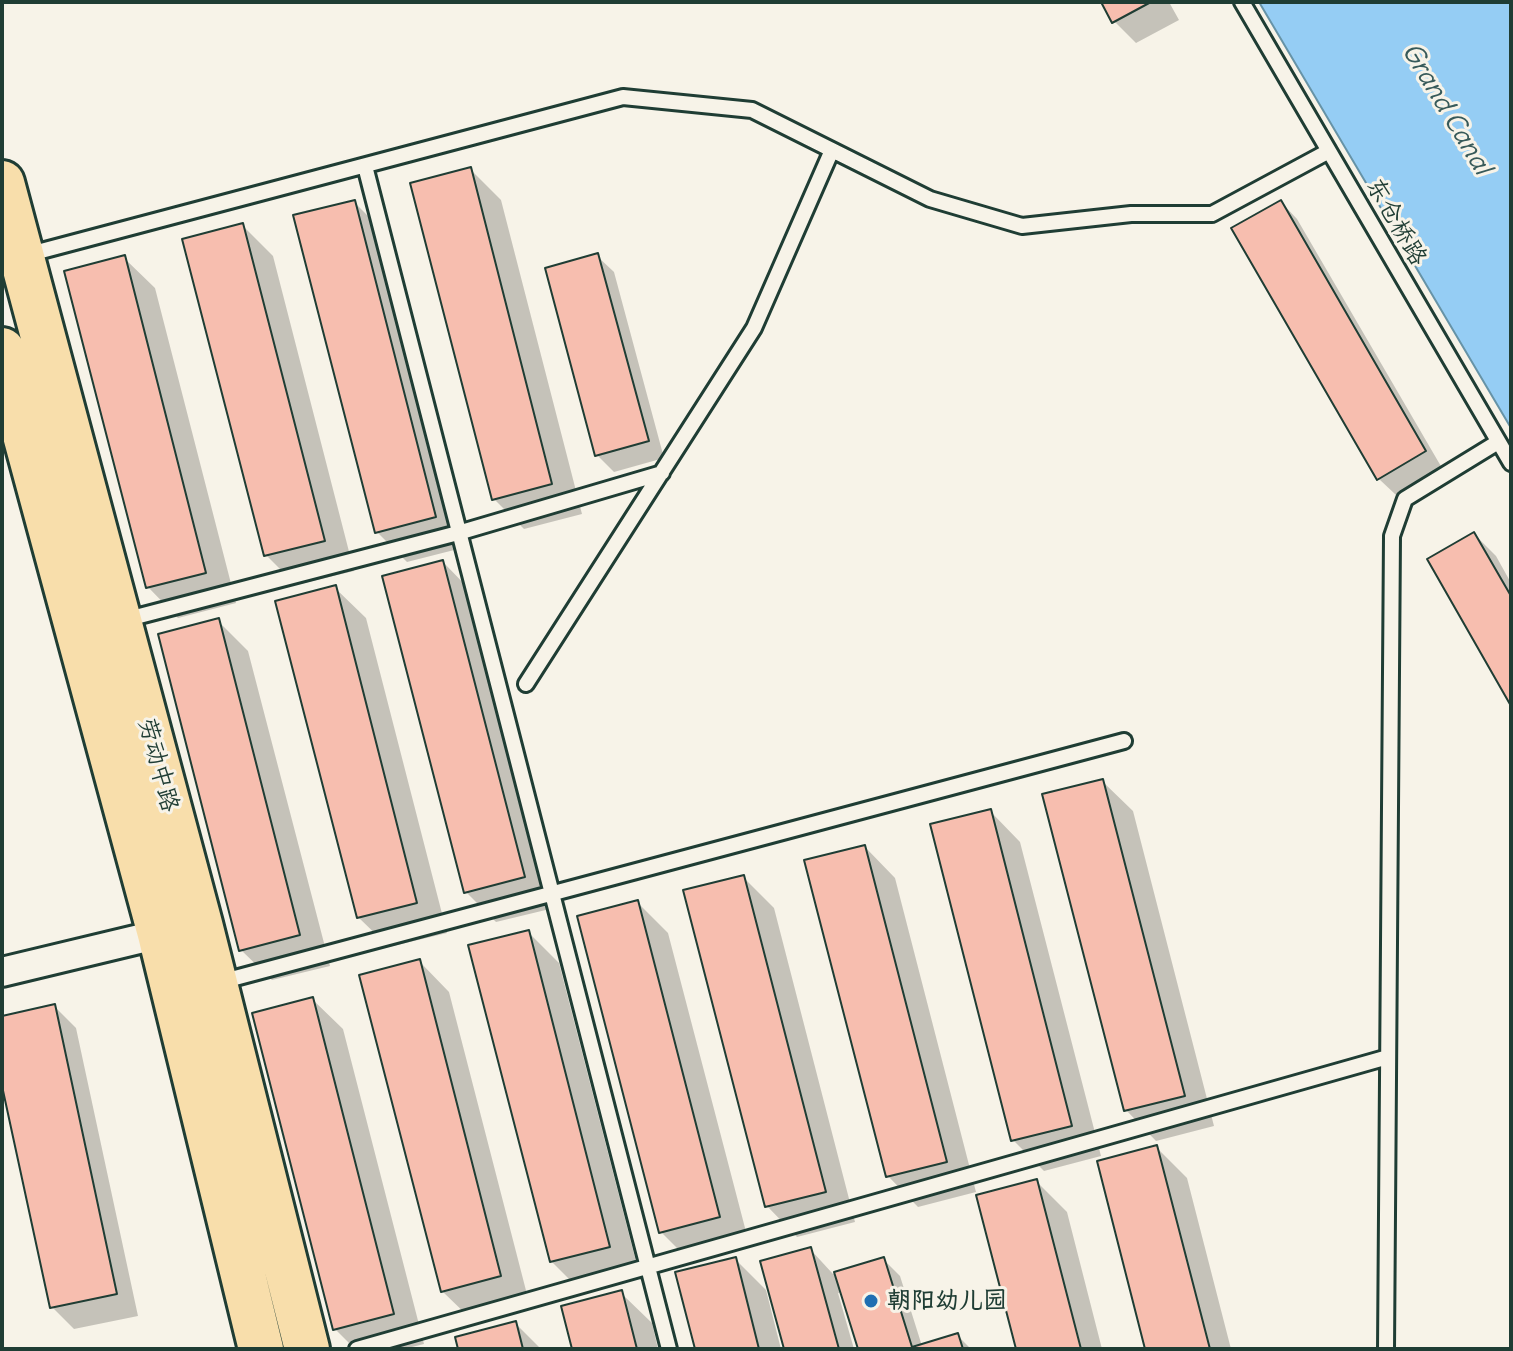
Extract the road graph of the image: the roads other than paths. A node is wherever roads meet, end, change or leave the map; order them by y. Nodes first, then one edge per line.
1 (1242, 2) edge
2 (832, 150) junction
3 (1329, 151) junction
4 (365, 166) junction
5 (2, 183) edge
6 (22, 256) junction
7 (2, 350) edge
8 (1498, 442) junction
9 (1511, 463) edge
10 (662, 473) junction
11 (458, 533) junction
12 (120, 621) junction
13 (526, 684) dead end
14 (1124, 741) dead end
15 (552, 894) junction
16 (160, 934) junction
17 (2, 972) edge
18 (215, 983) junction
19 (1388, 1057) junction
20 (648, 1267) junction
21 (261, 1349) edge
22 (307, 1349) edge
23 (357, 1349) edge
24 (669, 1349) edge
25 (1386, 1349) edge

1 - 3 lane, 东仓桥路
2 - 3 lane
2 - 4 lane
2 - 10 lane
3 - 8 lane, 东仓桥路
4 - 6 lane
4 - 11 lane
5 - 6 main road, 劳动中路
6 - 12 main road, 劳动中路
7 - 16 main road, 劳动中路
8 - 9 lane, 东仓桥路
8 - 19 lane
10 - 11 lane
10 - 13 lane
11 - 12 lane
11 - 15 lane
12 - 18 main road, 劳动中路
14 - 15 lane
15 - 18 lane
15 - 20 lane
16 - 17 street
16 - 21 main road, 劳动中路
18 - 22 main road, 劳动中路
19 - 20 lane
19 - 25 lane
20 - 23 lane
20 - 24 lane

